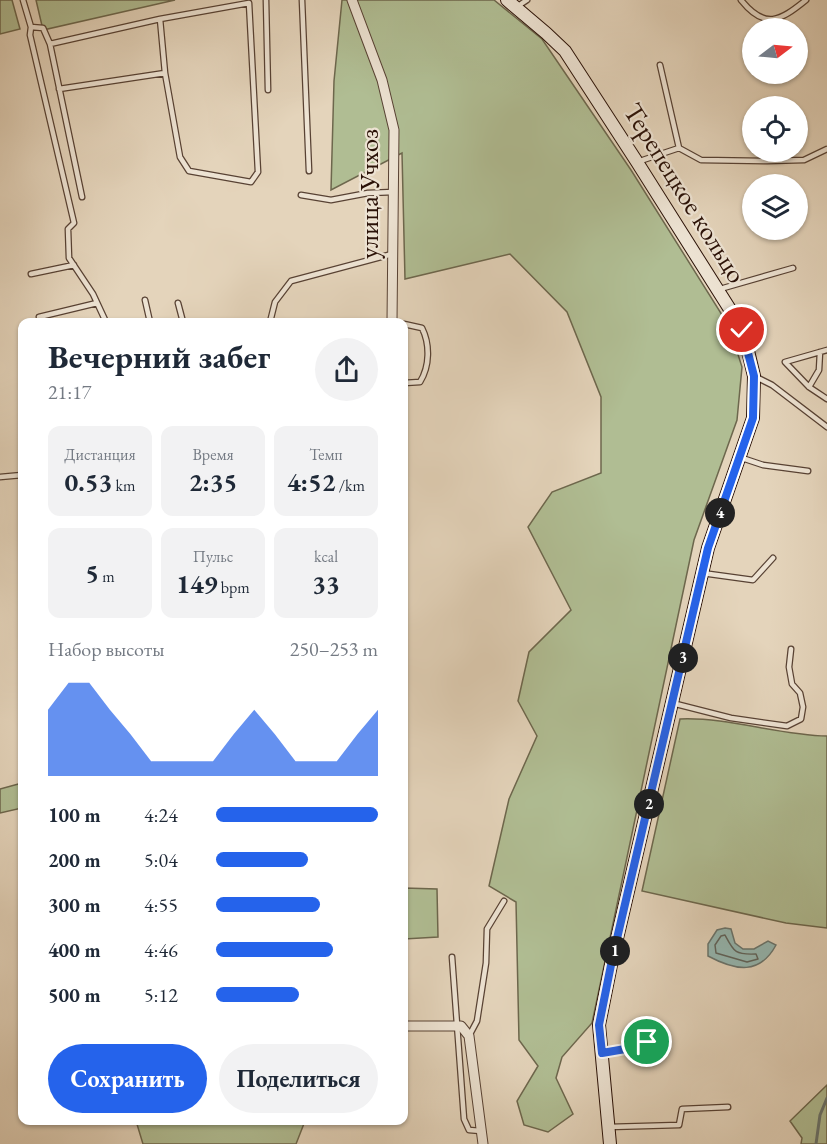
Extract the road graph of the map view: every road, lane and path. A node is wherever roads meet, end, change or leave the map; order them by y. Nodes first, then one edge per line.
1 (23, 0) edge
2 (266, 0) edge
3 (302, 0) edge
4 (352, 0) edge
5 (527, 0) edge
6 (741, 0) edge
7 (806, 0) edge
8 (511, 4) edge
9 (160, 19) junction
10 (31, 27) junction
11 (50, 44) junction
12 (660, 65) dead end
13 (165, 73) junction
14 (59, 89) junction
15 (268, 90) dead end
16 (679, 148) junction
17 (827, 149) edge
18 (637, 162) junction
19 (309, 171) dead end
20 (394, 192) junction
21 (301, 195) dead end
22 (82, 197) dead end
23 (392, 254) junction
24 (74, 264) junction
25 (793, 268) dead end
26 (31, 274) dead end
27 (718, 290) junction
28 (145, 300) dead end
29 (97, 303) junction
30 (178, 303) dead end
31 (39, 317) dead end
32 (104, 318) edge
33 (149, 318) edge
34 (182, 318) edge
35 (271, 318) edge
36 (392, 318) edge
37 (408, 325) edge
38 (827, 350) edge
39 (820, 352) junction
40 (754, 376) junction
41 (408, 382) edge
42 (809, 387) junction
43 (827, 399) edge
44 (827, 426) edge
45 (740, 457) junction
46 (808, 471) dead end
47 (18, 475) edge
48 (0, 477) edge
49 (773, 558) dead end
50 (702, 573) junction
51 (791, 649) dead end
52 (672, 703) junction
53 (504, 901) dead end
54 (452, 957) dead end
55 (408, 1026) edge
56 (455, 1026) junction
57 (649, 1027) dead end
58 (470, 1036) junction
59 (602, 1053) junction
60 (728, 1107) dead end
61 (609, 1126) junction
62 (481, 1131) junction
63 (483, 1144) edge
64 (610, 1144) edge

1 - 10 lane
2 - 15 lane
3 - 19 lane
4 - 20 street, улица Учхоз
5 - 8 lane
6 - 7 lane
8 - 18 street, Терепецкое кольцо
9 - 11 lane
9 - 13 lane
9 - 13 lane
10 - 11 lane
10 - 24 lane
11 - 14 lane
12 - 16 lane
13 - 14 lane
14 - 22 lane
16 - 17 lane
16 - 18 lane
18 - 27 street, Терепецкое кольцо
20 - 21 lane
20 - 23 street, улица Учхоз
23 - 35 lane
23 - 36 street, улица Учхоз
24 - 26 lane
24 - 29 lane
25 - 27 lane
27 - 40 street, Терепецкое кольцо
28 - 33 lane
29 - 31 lane
29 - 32 lane
30 - 34 lane
37 - 41 lane
38 - 39 lane
39 - 42 lane
39 - 42 lane
40 - 44 lane
40 - 45 street, Терепецкое кольцо
42 - 43 lane
45 - 46 lane
45 - 50 street, Терепецкое кольцо
47 - 48 lane
49 - 50 lane
50 - 52 street, Терепецкое кольцо
51 - 52 lane
52 - 59 street, Терепецкое кольцо
53 - 58 lane
54 - 56 lane
55 - 56 street
56 - 58 street
56 - 62 lane
57 - 59 lane
58 - 62 street
59 - 61 street, Терепецкое кольцо
60 - 61 lane
61 - 64 street, Терепецкое кольцо
62 - 63 street

